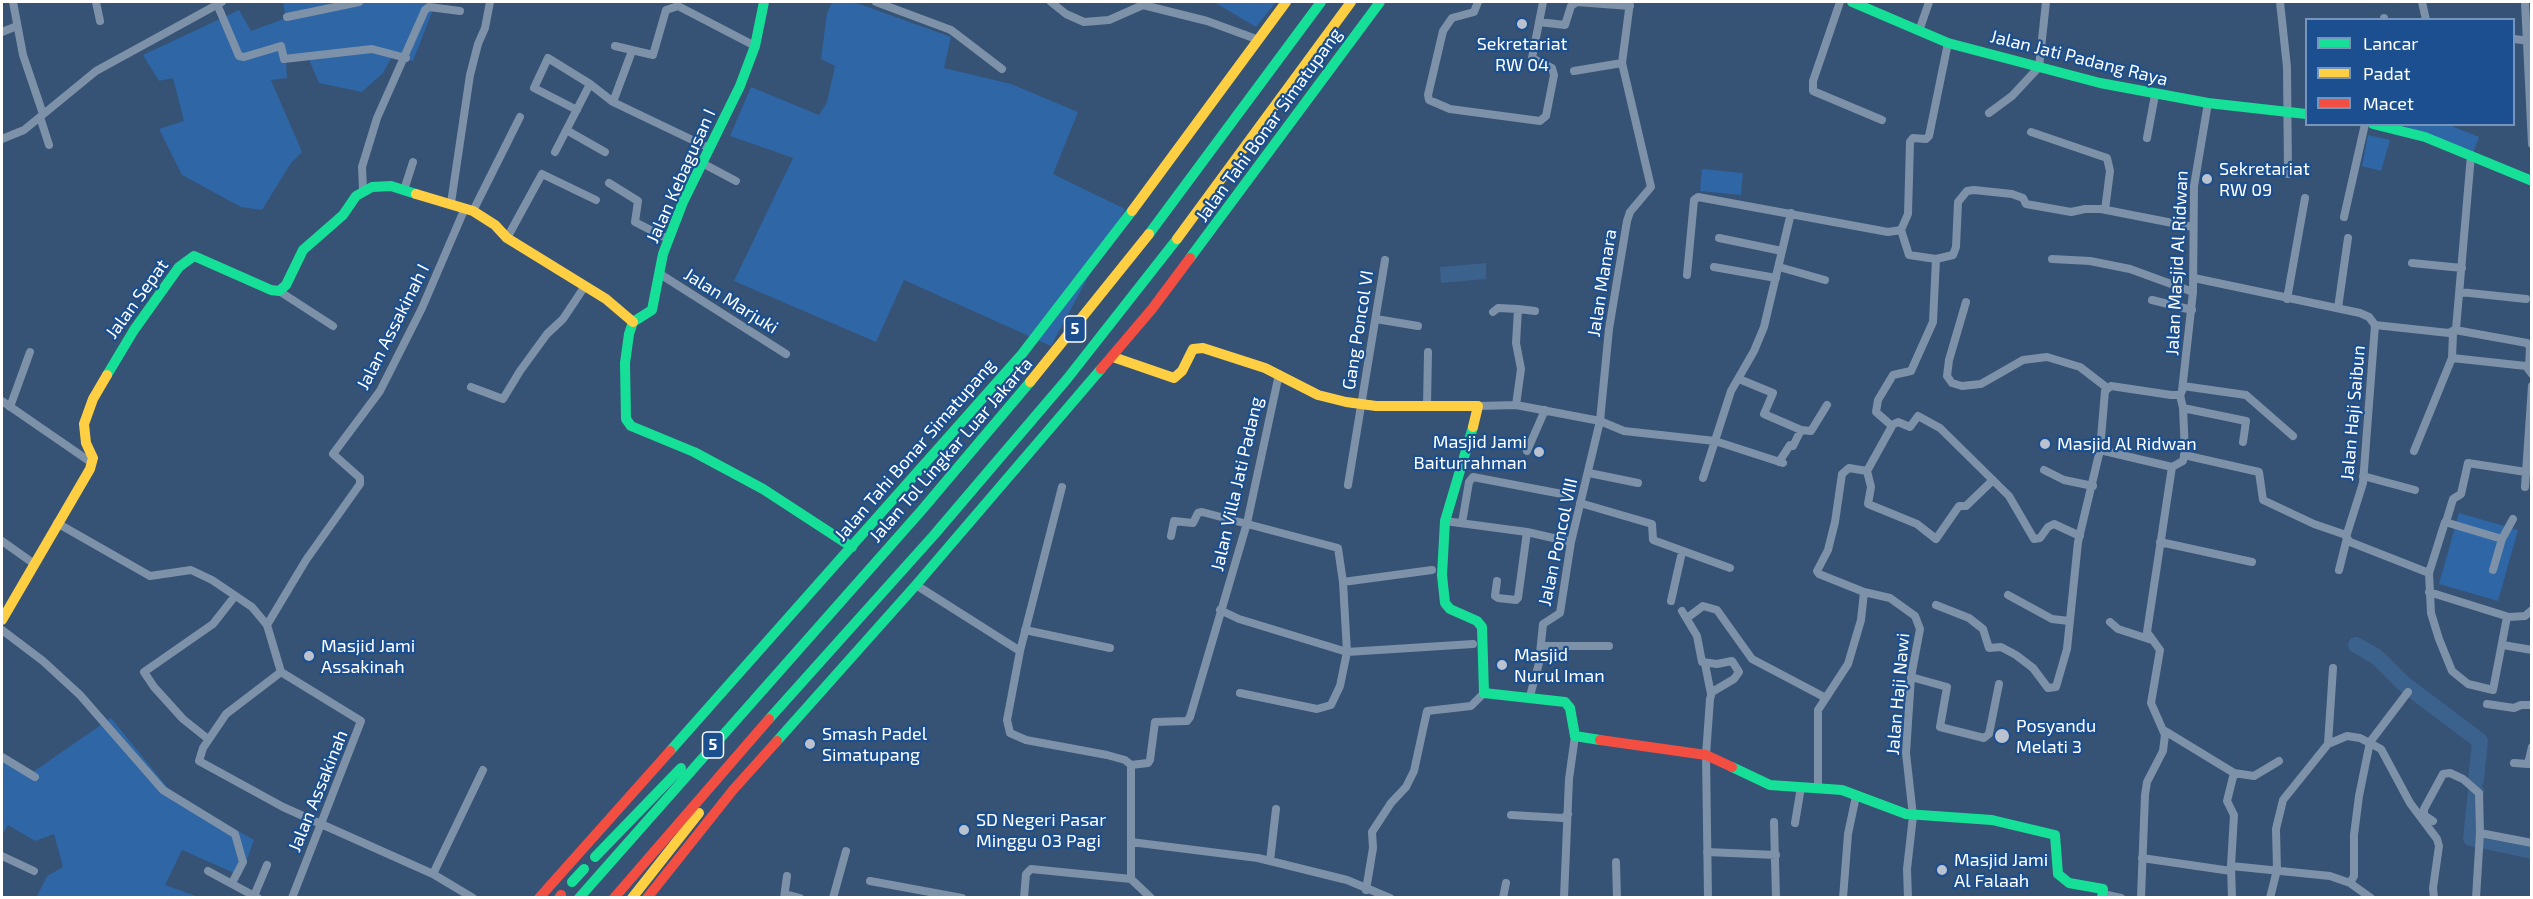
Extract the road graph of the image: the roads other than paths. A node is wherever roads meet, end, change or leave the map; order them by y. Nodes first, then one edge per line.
1 (13, 2) edge
2 (96, 2) edge
3 (359, 2) edge
4 (490, 2) edge
5 (764, 2) edge
6 (876, 2) edge
7 (1051, 2) edge
8 (1286, 2) edge
9 (1321, 2) edge
10 (1351, 2) edge
11 (1380, 2) edge
12 (1478, 2) edge
13 (1543, 2) edge
14 (1840, 2) edge
15 (1852, 2) edge
16 (1929, 2) edge
17 (2046, 2) edge
18 (2280, 2) edge
19 (2422, 2) edge
20 (2525, 2) edge
21 (220, 3) edge
22 (1630, 4) edge
23 (460, 11) dead end
24 (287, 17) dead end
25 (2426, 18) edge
26 (100, 21) dead end
27 (1539, 22) junction
28 (17, 26) junction
29 (1919, 31) junction
30 (2, 32) edge
31 (1259, 40) junction
32 (2529, 41) edge
33 (1948, 43) junction
34 (615, 46) dead end
35 (755, 46) junction
36 (632, 51) junction
37 (406, 58) junction
38 (1622, 63) junction
39 (2038, 67) junction
40 (1002, 69) dead end
41 (1574, 71) dead end
42 (590, 84) junction
43 (2155, 95) junction
44 (613, 102) junction
45 (2208, 103) junction
46 (577, 110) junction
47 (2288, 111) junction
48 (1989, 113) dead end
49 (2305, 114) edge
50 (42, 116) junction
51 (520, 117) dead end
52 (1882, 120) dead end
53 (2365, 126) edge
54 (2380, 126) edge
55 (568, 131) junction
56 (2031, 132) dead end
57 (2147, 138) dead end
58 (2, 139) edge
59 (2532, 144) edge
60 (49, 145) dead end
61 (709, 148) junction
62 (605, 152) dead end
63 (555, 153) dead end
64 (2471, 154) junction
65 (412, 162) dead end
66 (702, 163) junction
67 (2288, 174) dead end
68 (736, 180) dead end
69 (2532, 181) edge
70 (609, 183) dead end
71 (363, 189) junction
72 (404, 190) junction
73 (2305, 198) dead end
74 (596, 200) dead end
75 (451, 203) junction
76 (469, 209) junction
77 (2105, 210) junction
78 (1791, 213) junction
79 (2344, 217) dead end
80 (2193, 226) junction
81 (1900, 230) junction
82 (507, 238) junction
83 (1719, 238) dead end
84 (2348, 238) dead end
85 (668, 239) junction
86 (1782, 251) junction
87 (1936, 259) junction
88 (2052, 259) dead end
89 (1385, 260) dead end
90 (2412, 263) dead end
91 (1714, 267) dead end
92 (1779, 267) junction
93 (2462, 268) junction
94 (660, 274) junction
95 (1687, 275) dead end
96 (1776, 278) junction
97 (2194, 278) junction
98 (1825, 280) dead end
99 (585, 286) junction
100 (279, 291) junction
101 (2193, 292) junction
102 (2460, 292) junction
103 (2287, 299) junction
104 (2526, 299) dead end
105 (2152, 300) dead end
106 (1966, 302) dead end
107 (2338, 308) junction
108 (1518, 309) junction
109 (2192, 310) junction
110 (1534, 311) dead end
111 (1493, 312) dead end
112 (1376, 319) junction
113 (633, 322) junction
114 (2375, 325) junction
115 (333, 326) dead end
116 (1418, 326) dead end
117 (2454, 332) junction
118 (30, 352) dead end
119 (1428, 352) dead end
120 (786, 354) dead end
121 (1113, 357) junction
122 (2452, 358) junction
123 (2530, 371) edge
124 (1279, 374) junction
125 (1739, 379) junction
126 (2532, 386) edge
127 (471, 387) dead end
128 (2106, 387) junction
129 (2182, 391) junction
130 (2201, 393) dead end
131 (2, 401) edge
132 (1361, 404) junction
133 (1516, 405) junction
134 (1827, 405) dead end
135 (10, 406) junction
136 (1427, 406) junction
137 (1478, 406) junction
138 (2183, 408) junction
139 (1545, 410) junction
140 (1600, 421) junction
141 (1892, 425) junction
142 (1801, 430) junction
143 (2293, 436) dead end
144 (2530, 436) edge
145 (1715, 441) junction
146 (2243, 442) dead end
147 (2100, 450) junction
148 (1527, 451) dead end
149 (2414, 451) dead end
150 (2184, 454) junction
151 (92, 462) junction
152 (2172, 467) junction
153 (2044, 470) dead end
154 (1867, 471) junction
155 (2526, 472) junction
156 (1589, 473) junction
157 (2362, 476) junction
158 (1703, 478) dead end
159 (1994, 480) junction
160 (1638, 483) dead end
161 (1348, 485) dead end
162 (2093, 486) junction
163 (1062, 487) dead end
164 (2525, 488) dead end
165 (2415, 490) dead end
166 (1562, 494) dead end
167 (1580, 503) junction
168 (2513, 519) dead end
169 (1445, 520) junction
170 (2446, 522) junction
171 (1247, 523) junction
172 (1462, 523) junction
173 (57, 524) junction
174 (1527, 532) junction
175 (1171, 536) dead end
176 (2348, 538) junction
177 (2079, 539) junction
178 (2502, 539) junction
179 (2, 541) edge
180 (1571, 542) junction
181 (2160, 542) junction
182 (852, 547) junction
183 (1682, 552) junction
184 (2252, 562) dead end
185 (33, 563) junction
186 (1730, 568) dead end
187 (1432, 570) dead end
188 (2339, 570) dead end
189 (2493, 570) dead end
190 (2429, 573) junction
191 (1497, 581) dead end
192 (1343, 582) junction
193 (916, 585) junction
194 (1864, 592) junction
195 (2429, 592) junction
196 (2008, 594) dead end
197 (235, 596) junction
198 (1671, 601) dead end
199 (1936, 605) dead end
200 (1220, 610) junction
201 (2532, 610) edge
202 (2507, 617) junction
203 (2, 620) edge
204 (2070, 621) junction
205 (2110, 622) dead end
206 (267, 625) junction
207 (2, 630) edge
208 (1025, 630) junction
209 (2153, 640) junction
210 (1473, 644) dead end
211 (2503, 645) junction
212 (1541, 646) junction
213 (1609, 646) dead end
214 (1110, 648) dead end
215 (2532, 650) edge
216 (1020, 651) junction
217 (1347, 652) junction
218 (1705, 664) junction
219 (2333, 668) dead end
220 (281, 672) junction
221 (774, 676) junction
222 (1911, 677) junction
223 (1999, 684) dead end
224 (2408, 692) dead end
225 (1240, 693) dead end
226 (1484, 693) junction
227 (1711, 694) junction
228 (1530, 696) junction
229 (1826, 698) junction
230 (2487, 704) dead end
231 (2532, 705) edge
232 (761, 728) junction
233 (2165, 731) junction
234 (1575, 736) junction
235 (208, 739) junction
236 (2370, 742) junction
237 (2328, 744) junction
238 (2532, 747) edge
239 (1706, 755) junction
240 (2, 757) edge
241 (2531, 758) edge
242 (2279, 760) dead end
243 (2514, 763) dead end
244 (1131, 765) junction
245 (483, 770) dead end
246 (2234, 773) junction
247 (35, 777) dead end
248 (1801, 787) junction
249 (1818, 788) junction
250 (1856, 796) junction
251 (1276, 809) dead end
252 (1568, 814) junction
253 (1511, 815) dead end
254 (1913, 816) junction
255 (2433, 821) dead end
256 (1774, 822) dead end
257 (320, 823) junction
258 (1795, 823) dead end
259 (2479, 838) junction
260 (1131, 842) junction
261 (2532, 843) edge
262 (846, 851) dead end
263 (1707, 852) junction
264 (1776, 855) junction
265 (2, 856) edge
266 (595, 857) dead end
267 (2142, 858) junction
268 (1270, 861) junction
269 (1616, 862) dead end
270 (267, 865) dead end
271 (2231, 868) junction
272 (584, 869) dead end
273 (2277, 870) junction
274 (34, 871) dead end
275 (208, 871) dead end
276 (433, 874) junction
277 (787, 876) dead end
278 (1131, 879) junction
279 (870, 881) dead end
280 (572, 882) dead end
281 (232, 883) junction
282 (1506, 883) dead end
283 (2350, 883) junction
284 (1366, 890) junction
285 (784, 896) edge
286 (944, 896) edge
287 (2103, 896) edge
288 (256, 897) edge
289 (294, 897) edge
290 (473, 897) edge
291 (539, 897) edge
292 (579, 897) edge
293 (614, 897) edge
294 (632, 897) edge
295 (647, 897) edge
296 (800, 897) edge
297 (833, 897) edge
298 (962, 897) edge
299 (1024, 897) edge
300 (1151, 897) edge
301 (1389, 897) edge
302 (1503, 897) edge
303 (1564, 897) edge
304 (1617, 897) edge
305 (1708, 897) edge
306 (1776, 897) edge
307 (1843, 897) edge
308 (1908, 897) edge
309 (2121, 897) edge
310 (2141, 897) edge
311 (2232, 897) edge
312 (2270, 897) edge
313 (2371, 897) edge
314 (2434, 897) edge
315 (2476, 897) edge

1 - 28 street
2 - 26 street
3 - 24 street
4 - 75 street
5 - 35 main road, Jalan Kebagusan I
6 - 40 street
7 - 31 street
8 - 31 main road, Jalan Tahi Bonar Simatupang
9 - 221 main road, Jalan Tol Lingkar Luar Jakarta / 5
10 - 232 main road, 5
11 - 121 main road, Jalan Tahi Bonar Simatupang
12 - 27 street
13 - 27 street
14 - 52 street
15 - 29 main road, Jalan Jati Padang Raya
16 - 29 street
17 - 39 street
18 - 47 street
19 - 25 street
20 - 32 street
21 - 37 street
21 - 50 street
22 - 27 street
22 - 38 street
23 - 37 street
28 - 30 street
28 - 50 street
29 - 33 main road, Jalan Jati Padang Raya
31 - 182 main road, Jalan Tahi Bonar Simatupang
32 - 59 street
33 - 39 main road, Jalan Jati Padang Raya
33 - 81 street
34 - 36 street
35 - 36 street
35 - 61 main road, Jalan Kebagusan I
36 - 44 street
37 - 71 street
38 - 41 street
38 - 140 street, Jalan Manara
39 - 43 main road, Jalan Jati Padang Raya
39 - 48 street
42 - 44 street
42 - 46 street
42 - 46 street
43 - 45 main road, Jalan Jati Padang Raya
43 - 57 street
44 - 61 street
45 - 47 main road, Jalan Jati Padang Raya
45 - 80 street, Jalan Masjid Al Ridwan
46 - 55 street
47 - 49 main road, Jalan Jati Padang Raya
47 - 67 street
50 - 58 street
50 - 60 street
51 - 76 street
53 - 79 street
54 - 64 main road
55 - 62 street
55 - 63 street
56 - 77 street
61 - 66 main road, Jalan Kebagusan I
64 - 69 main road
64 - 93 street
65 - 72 street
66 - 68 street
66 - 85 main road, Jalan Kebagusan I
70 - 85 street
71 - 72 main road
71 - 100 main road
72 - 75 main road
73 - 103 street
74 - 82 street
75 - 76 main road
76 - 82 main road
76 - 206 street, Jalan Assakinah I
77 - 80 street
77 - 87 street
78 - 81 street
78 - 86 street
78 - 95 street
80 - 97 street, Jalan Masjid Al Ridwan
81 - 87 street
82 - 99 main road
83 - 86 street
84 - 107 street
85 - 94 main road, Jalan Kebagusan I
86 - 92 street
87 - 141 street
88 - 101 street
89 - 112 street, Gang Poncol VI
90 - 93 street
91 - 96 street
92 - 96 street
92 - 98 street
93 - 102 street
94 - 113 main road, Jalan Kebagusan I
94 - 120 street, Jalan Marjuki
96 - 125 street
97 - 101 street, Jalan Masjid Al Ridwan
97 - 103 street
99 - 113 main road
99 - 127 street
100 - 115 street
100 - 151 main road, Jalan Sepat
101 - 109 street, Jalan Masjid Al Ridwan
102 - 104 street
102 - 117 street
103 - 107 street
105 - 109 street
106 - 128 street
107 - 114 street
108 - 110 street
108 - 111 street
108 - 133 street
109 - 129 street, Jalan Masjid Al Ridwan
112 - 116 street
112 - 132 street, Gang Poncol VI
113 - 182 main road
114 - 117 street, Jalan Haji Saibun
114 - 157 street, Jalan Haji Saibun
117 - 122 street
117 - 123 street, Jalan Haji Saibun
118 - 135 street
119 - 136 street
121 - 124 main road
121 - 193 main road, Jalan Tahi Bonar Simatupang
122 - 123 street
122 - 149 street
124 - 132 main road
124 - 171 street, Jalan Villa Jati Padang
125 - 142 street
125 - 145 street
126 - 144 street
128 - 129 street
128 - 147 street
129 - 130 street
129 - 138 street, Jalan Masjid Al Ridwan
129 - 143 street
131 - 135 street
132 - 136 main road
132 - 161 street, Gang Poncol VI
133 - 137 street
133 - 139 street
134 - 142 street
135 - 151 street
136 - 137 main road
137 - 169 main road
138 - 146 street
138 - 150 street, Jalan Masjid Al Ridwan
139 - 140 street
139 - 148 street
140 - 145 street
140 - 156 street, Jalan Poncol VIII
141 - 154 street
141 - 159 street
142 - 145 street
144 - 155 street
145 - 158 street
147 - 152 street
147 - 162 street
150 - 152 street
150 - 176 street
151 - 173 main road
152 - 181 street
153 - 162 street
154 - 159 street
154 - 194 street, Jalan Haji Nawi
155 - 164 street
155 - 170 street
156 - 160 street
156 - 167 street, Jalan Poncol VIII
157 - 165 street
157 - 176 street, Jalan Haji Saibun
159 - 177 street
162 - 177 street
163 - 208 street
166 - 172 street
167 - 180 street, Jalan Poncol VIII
167 - 183 street
168 - 178 street
169 - 172 street
169 - 226 main road
170 - 178 street
170 - 190 street
171 - 175 street
171 - 192 street
171 - 200 street, Jalan Villa Jati Padang
172 - 174 street
173 - 185 main road
173 - 197 street
174 - 180 street
174 - 191 street
176 - 188 street, Jalan Haji Saibun
176 - 190 street
177 - 204 street
178 - 189 street
179 - 185 street
180 - 212 street, Jalan Poncol VIII
181 - 184 street
181 - 209 street
182 - 291 main road, Jalan Tahi Bonar Simatupang
183 - 186 street
183 - 198 street
185 - 203 main road
187 - 192 street
190 - 195 street
192 - 217 street
193 - 216 street
193 - 295 main road, Jalan Tahi Bonar Simatupang
194 - 222 street, Jalan Haji Nawi
194 - 229 street
195 - 202 street
195 - 211 street
196 - 204 street
197 - 206 street
197 - 235 street
199 - 204 street
200 - 217 street
200 - 244 street, Jalan Villa Jati Padang
201 - 202 street
202 - 211 street
205 - 209 street
206 - 220 street
207 - 281 street
208 - 214 street
208 - 216 street
209 - 233 street
210 - 217 street
211 - 215 street
212 - 213 street
212 - 228 street, Jalan Poncol VIII
216 - 244 street
217 - 225 street
218 - 227 street
218 - 227 street
218 - 229 street
219 - 237 street
220 - 235 street
220 - 257 street, Jalan Assakinah
221 - 266 main road
221 - 292 main road, Jalan Tol Lingkar Luar Jakarta / 5
222 - 223 street
222 - 254 street, Jalan Haji Nawi
224 - 236 street
226 - 228 main road
226 - 284 street
227 - 239 street
228 - 234 main road
229 - 249 street
230 - 231 street
232 - 293 main road, 5
232 - 294 main road
233 - 246 street
233 - 267 street
234 - 239 main road
234 - 252 street
235 - 257 street
236 - 237 street
236 - 283 street
236 - 314 street
237 - 273 street
238 - 241 street
239 - 248 main road
239 - 263 street
240 - 247 street
241 - 243 street
242 - 246 street
244 - 260 street
245 - 276 street
246 - 271 street
248 - 249 main road
248 - 258 street
249 - 250 main road
250 - 254 main road
250 - 307 street
251 - 268 street
252 - 253 street
252 - 303 street
254 - 287 main road
254 - 308 street, Jalan Haji Nawi
255 - 259 street
256 - 264 street
257 - 276 street
257 - 289 street, Jalan Assakinah
259 - 261 street
259 - 315 street
260 - 268 street
260 - 278 street
262 - 297 street
263 - 264 street
263 - 305 street
264 - 306 street
265 - 274 street
267 - 271 street
267 - 310 street
268 - 284 street
269 - 304 street
270 - 288 street
271 - 273 street
271 - 311 street
272 - 280 main road
273 - 283 street
273 - 312 street
275 - 281 street
276 - 290 street
277 - 285 street
278 - 299 street
278 - 300 street
279 - 286 street
281 - 288 street
282 - 302 street
283 - 313 street
284 - 301 street
285 - 296 street
286 - 298 street
287 - 309 street

